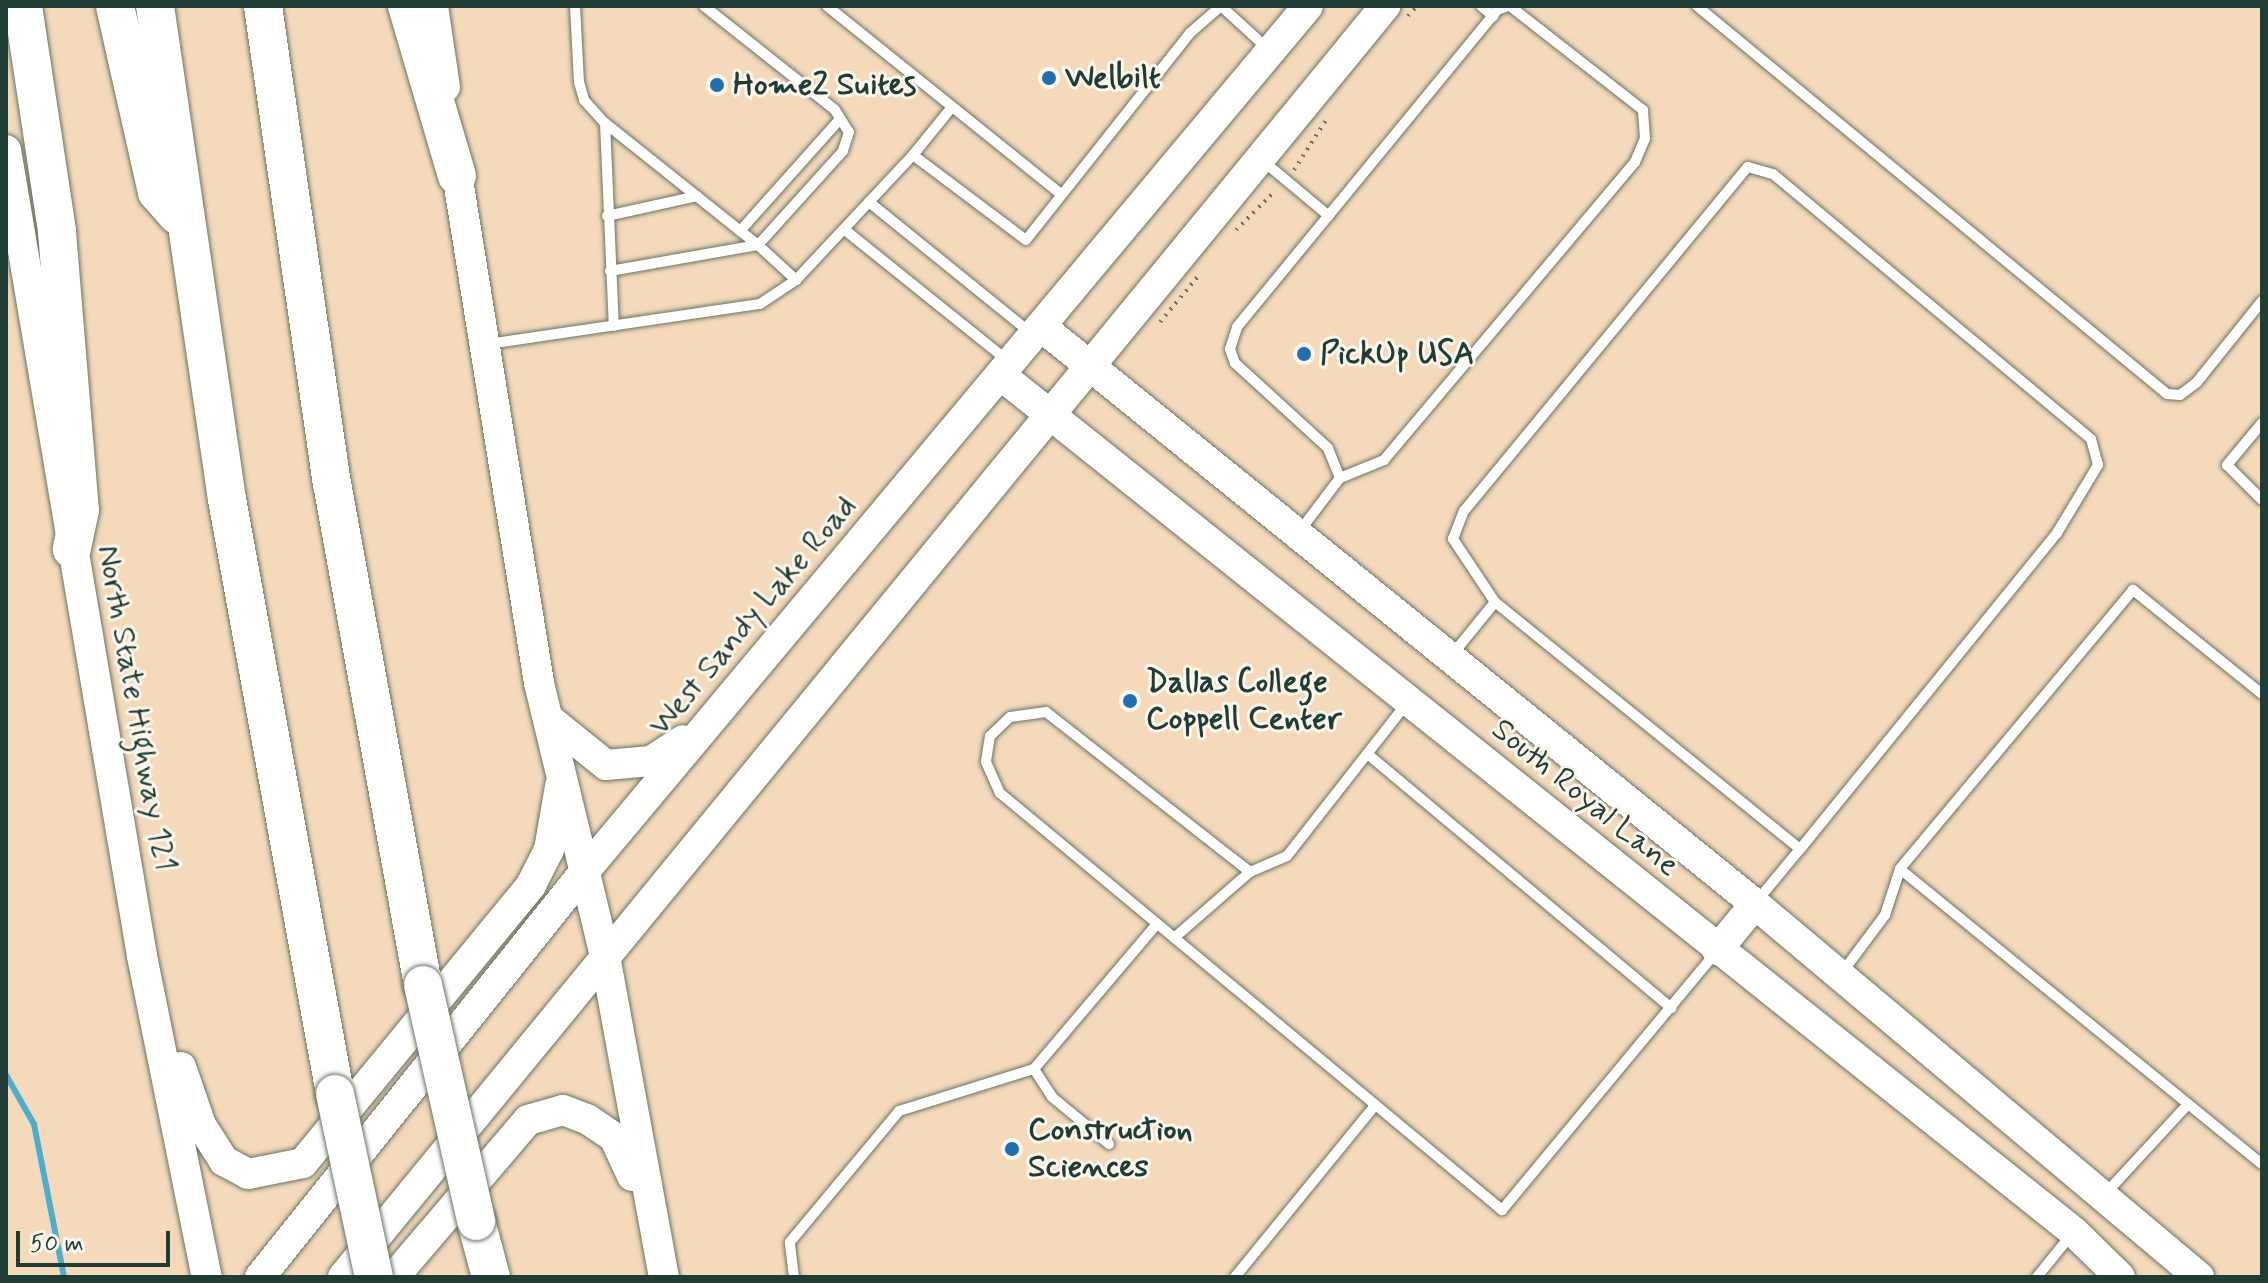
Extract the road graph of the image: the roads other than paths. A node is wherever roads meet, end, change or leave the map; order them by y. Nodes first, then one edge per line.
1 (23, 6) edge
2 (115, 6) edge
3 (155, 6) edge
4 (263, 6) edge
5 (407, 6) edge
6 (433, 6) edge
7 (575, 6) edge
8 (704, 6) edge
9 (827, 6) edge
10 (1308, 6) edge
11 (1481, 6) edge
12 (1509, 6) edge
13 (1697, 6) edge
14 (1220, 7) edge
15 (1493, 16) junction
16 (1391, 17) edge
17 (1271, 51) junction
18 (952, 107) junction
19 (840, 119) junction
20 (605, 123) junction
21 (6, 150) edge
22 (913, 155) junction
23 (1260, 159) junction
24 (457, 176) junction
25 (1061, 194) junction
26 (697, 196) junction
27 (869, 202) junction
28 (607, 216) junction
29 (1329, 216) junction
30 (188, 227) junction
31 (845, 230) junction
32 (740, 231) junction
33 (758, 245) junction
34 (610, 271) junction
35 (796, 280) junction
36 (2262, 301) edge
37 (614, 326) junction
38 (1039, 333) junction
39 (484, 344) junction
40 (1090, 367) junction
41 (1008, 371) junction
42 (1050, 415) junction
43 (2262, 423) edge
44 (1340, 478) junction
45 (2262, 500) edge
46 (1298, 534) junction
47 (72, 549) junction
48 (1495, 602) junction
49 (1450, 657) junction
50 (2262, 694) edge
51 (1408, 702) junction
52 (548, 718) junction
53 (711, 721) junction
54 (1370, 756) junction
55 (563, 772) junction
56 (1800, 849) junction
57 (1900, 869) junction
58 (585, 871) junction
59 (1250, 872) junction
60 (1755, 904) junction
61 (1157, 924) junction
62 (1174, 938) junction
63 (1717, 950) junction
64 (142, 956) junction
65 (605, 956) junction
66 (1841, 974) junction
67 (1671, 1008) junction
68 (1034, 1069) junction
69 (2188, 1104) junction
70 (1373, 1108) junction
71 (1109, 1144) dead end
72 (2262, 1164) edge
73 (2106, 1193) junction
74 (651, 1217) junction
75 (2074, 1232) junction
76 (207, 1277) edge
77 (260, 1277) edge
78 (343, 1277) edge
79 (374, 1277) edge
80 (394, 1277) edge
81 (491, 1277) edge
82 (664, 1277) edge
83 (794, 1277) edge
84 (1235, 1277) edge
85 (2037, 1277) edge
86 (2120, 1277) edge
87 (2199, 1277) edge

1 - 47 highway
2 - 30 highway
3 - 30 highway
4 - 81 highway, bridge
5 - 24 highway
6 - 24 main road
7 - 20 lane
8 - 19 lane
9 - 18 lane
10 - 17 main road, West Sandy Lake Road
11 - 15 lane
12 - 15 lane
12 - 44 lane
13 - 36 lane
14 - 17 lane
14 - 25 lane
15 - 29 lane
16 - 23 main road
17 - 38 main road, West Sandy Lake Road
18 - 22 lane
18 - 25 lane
19 - 32 lane
19 - 33 lane
20 - 26 lane
20 - 28 lane
21 - 47 main road, North State Highway 121
22 - 25 lane
22 - 27 lane
23 - 29 lane
23 - 40 main road
24 - 39 main road
26 - 28 lane
26 - 32 lane
27 - 31 lane
27 - 38 lane
28 - 34 lane
29 - 44 lane
30 - 79 highway, bridge
31 - 35 lane
31 - 41 lane
32 - 33 lane
33 - 34 lane
33 - 35 lane
34 - 37 lane
35 - 37 lane
37 - 39 lane
38 - 40 main road, South Royal Lane
38 - 41 main road, West Sandy Lake Road
39 - 52 main road
40 - 42 main road
40 - 46 main road, South Royal Lane
41 - 42 main road, South Royal Lane
41 - 53 main road, West Sandy Lake Road
42 - 51 main road, South Royal Lane
42 - 65 main road
43 - 45 lane
44 - 46 lane
46 - 49 main road, South Royal Lane
47 - 64 main road, North State Highway 121
48 - 49 lane
48 - 56 lane
48 - 56 lane
49 - 60 main road, South Royal Lane
50 - 57 lane
51 - 54 lane
51 - 63 main road, South Royal Lane
52 - 53 main road
52 - 55 main road
53 - 58 main road, West Sandy Lake Road
54 - 59 lane
54 - 67 lane
55 - 58 main road
55 - 64 main road
56 - 60 lane
57 - 66 lane
57 - 69 lane
58 - 65 main road
58 - 77 main road, West Sandy Lake Road
59 - 61 lane
59 - 62 lane
60 - 63 main road
60 - 66 main road, South Royal Lane
61 - 62 lane
61 - 68 lane
62 - 70 lane
63 - 67 lane
63 - 75 main road, South Royal Lane
64 - 76 main road, North State Highway 121
65 - 74 main road
65 - 78 main road
66 - 73 main road, South Royal Lane
67 - 70 lane
68 - 71 lane
68 - 83 lane
69 - 72 lane
69 - 73 lane
70 - 84 lane
73 - 75 main road
73 - 87 main road, South Royal Lane
74 - 80 main road
74 - 82 main road
75 - 85 lane
75 - 86 main road, South Royal Lane

